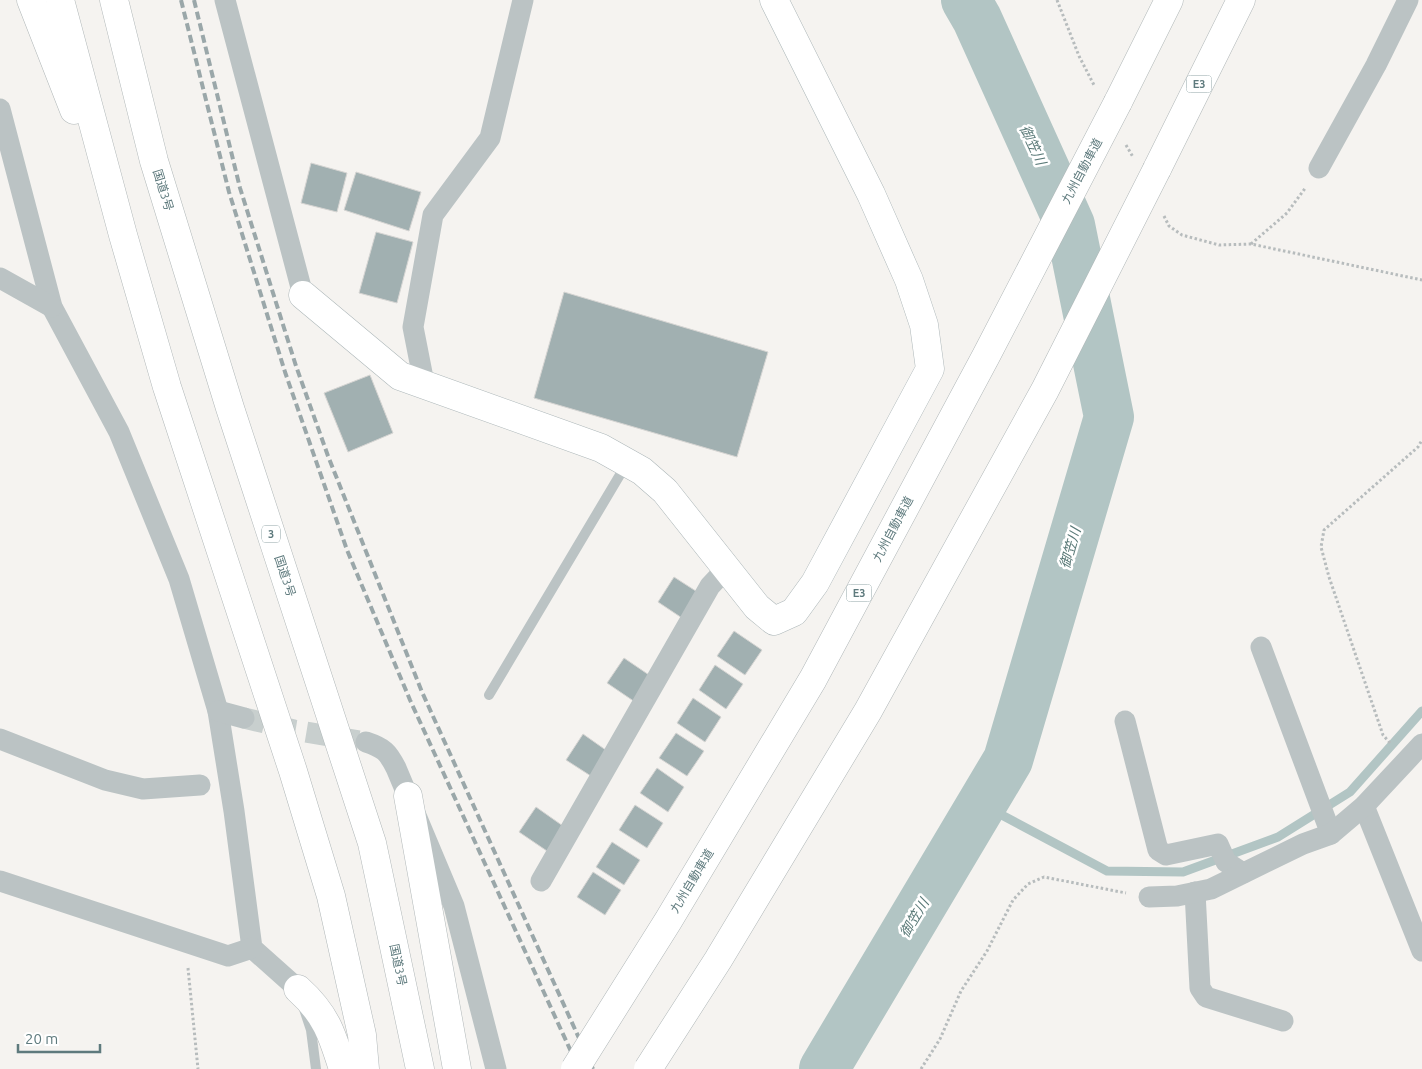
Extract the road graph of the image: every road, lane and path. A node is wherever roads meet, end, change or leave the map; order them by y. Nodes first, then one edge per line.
1 (31, 0) edge
2 (60, 0) edge
3 (114, 0) edge
4 (225, 0) edge
5 (523, 0) edge
6 (774, 0) edge
7 (1057, 0) edge
8 (1169, 0) edge
9 (1240, 0) edge
10 (1408, 0) edge
11 (1108, 96) junction
12 (0, 109) edge
13 (1124, 141) dead end
14 (1133, 158) dead end
15 (1319, 168) joint
16 (1160, 209) dead end
17 (123, 235) junction
18 (1251, 244) junction
19 (0, 278) edge
20 (1422, 280) edge
21 (303, 295) joint
22 (52, 307) junction
23 (424, 383) junction
24 (1422, 440) edge
25 (627, 462) junction
26 (726, 569) junction
27 (1261, 647) dead end
28 (489, 695) dead end
29 (218, 711) junction
30 (244, 718) tunnel mouth
31 (1125, 721) dead end
32 (0, 740) edge
33 (366, 742) tunnel mouth
34 (1422, 744) edge
35 (1404, 762) junction
36 (200, 785) dead end
37 (408, 796) junction
38 (1364, 806) junction
39 (1331, 834) junction
40 (1243, 873) junction
41 (0, 881) edge
42 (541, 881) dead end
43 (1194, 892) junction
44 (1149, 897) joint
45 (186, 942) junction
46 (252, 948) junction
47 (1422, 951) edge
48 (298, 989) junction
49 (1283, 1021) dead end
50 (198, 1069) edge
51 (316, 1069) edge
52 (343, 1069) edge
53 (365, 1069) edge
54 (420, 1069) edge
55 (457, 1069) edge
56 (496, 1069) edge
57 (575, 1069) edge
58 (648, 1069) edge
59 (922, 1069) edge

1 - 17 main road
2 - 17 main road
3 - 54 main road, 国道3号 / 3
4 - 21 street
5 - 23 street
6 - 26 main road
7 - 11 path
8 - 11 main road, 九州自動車道 / E3
9 - 58 main road, E3, bridge
10 - 15 street
11 - 57 main road, 九州自動車道 / E3, bridge
12 - 22 street
13 - 14 path
15 - 18 path
16 - 18 path
17 - 53 main road
18 - 20 path
19 - 22 street
21 - 23 main road
22 - 29 street
23 - 25 main road
24 - 35 path
25 - 26 main road
25 - 28 lane
26 - 42 street
27 - 39 street
29 - 30 street
29 - 46 street
31 - 40 street
32 - 36 street
33 - 37 street
34 - 35 street
35 - 38 street
37 - 55 main road
37 - 56 street
38 - 39 street
38 - 47 street
39 - 40 street
40 - 43 street
41 - 45 street
43 - 44 street
43 - 49 street
44 - 59 path
45 - 46 street
45 - 50 path
46 - 48 street
48 - 51 lane
48 - 52 main road

